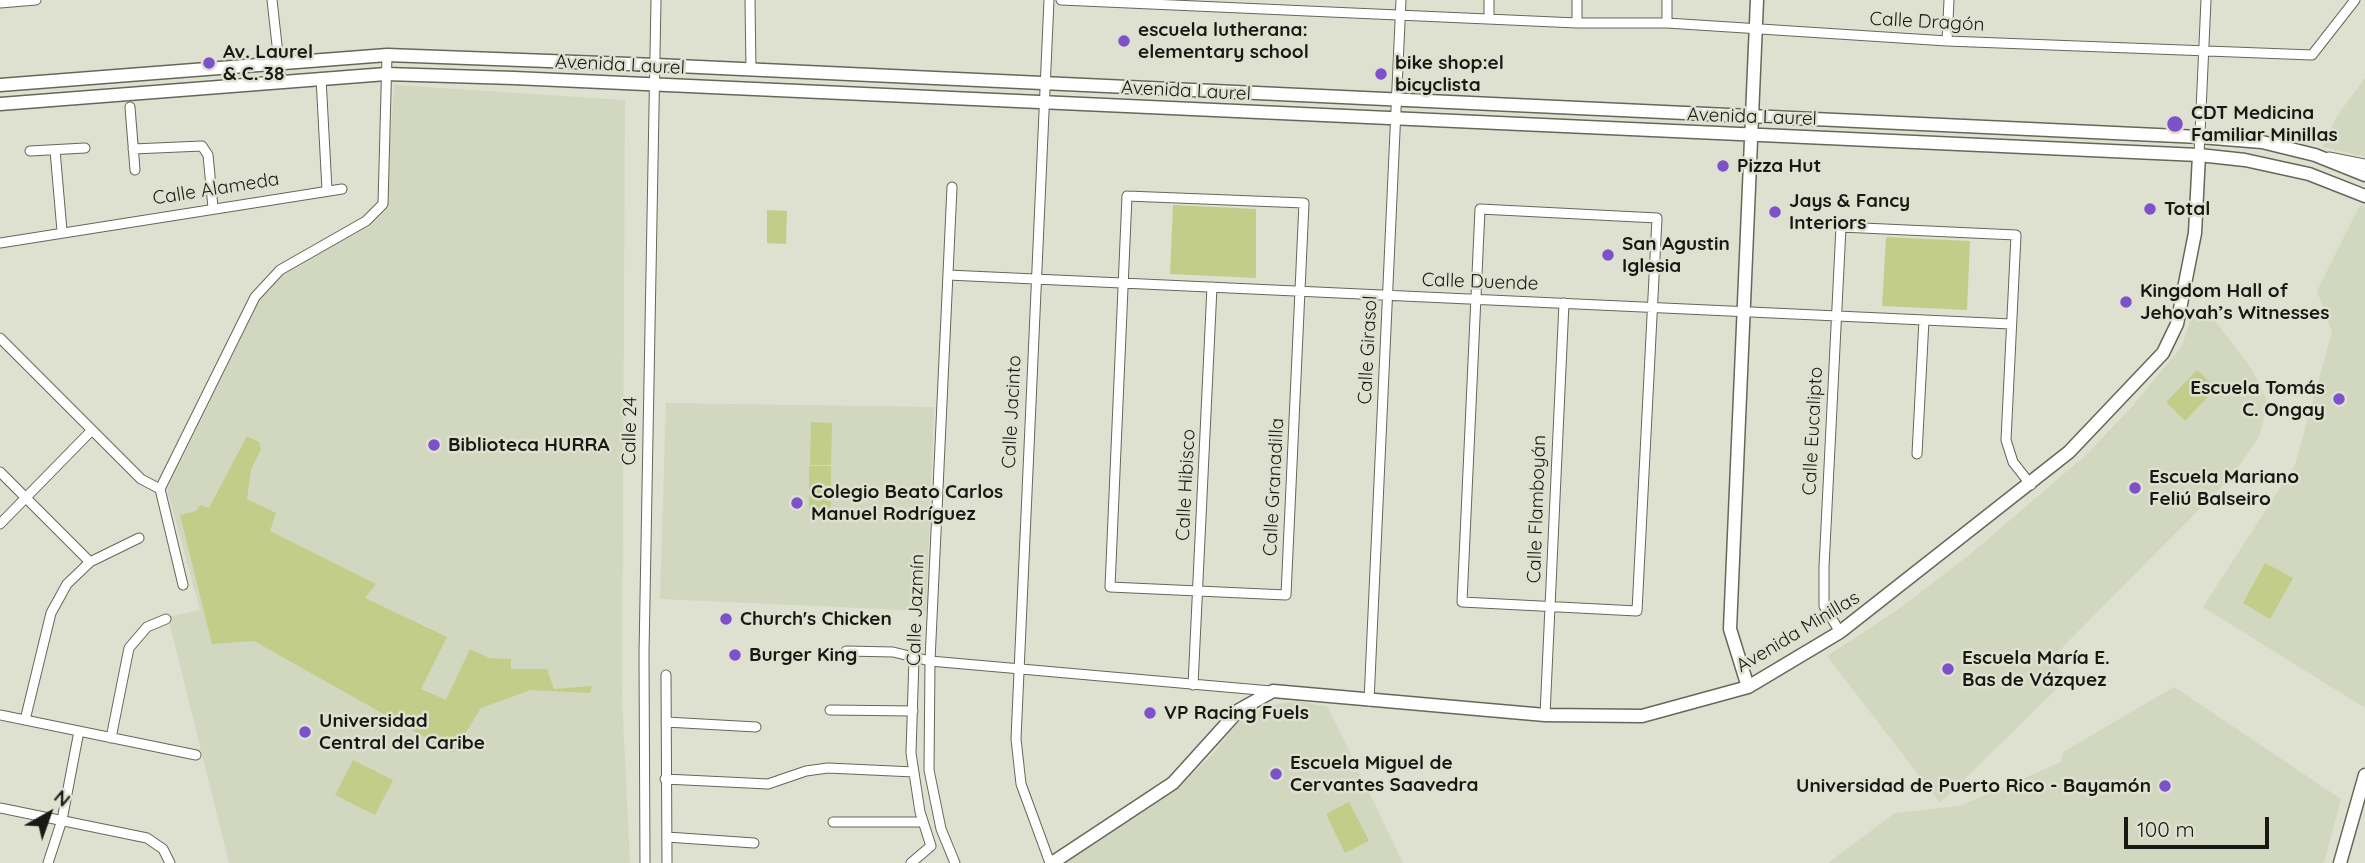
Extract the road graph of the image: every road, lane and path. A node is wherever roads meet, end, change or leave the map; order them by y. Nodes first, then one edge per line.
1 (36, 0) edge
2 (272, 0) edge
3 (656, 0) edge
4 (750, 0) edge
5 (1049, 0) edge
6 (1061, 0) edge
7 (1401, 0) edge
8 (1489, 0) edge
9 (1577, 0) edge
10 (1667, 0) edge
11 (1757, 0) edge
12 (1950, 0) edge
13 (2206, 0) edge
14 (2356, 0) edge
15 (0, 3) edge
16 (1401, 16) junction
17 (1489, 19) junction
18 (1577, 23) junction
19 (1667, 23) junction
20 (1757, 29) junction
21 (1947, 41) junction
22 (2204, 52) junction
23 (387, 55) junction
24 (277, 62) junction
25 (656, 65) junction
26 (751, 70) junction
27 (386, 74) junction
28 (321, 78) junction
29 (281, 81) junction
30 (1044, 83) junction
31 (0, 85) edge
32 (656, 86) junction
33 (1397, 100) junction
34 (0, 104) edge
35 (1043, 104) junction
36 (130, 107) dead end
37 (1752, 117) junction
38 (1397, 120) junction
39 (1752, 137) junction
40 (2200, 137) junction
41 (85, 148) dead end
42 (133, 149) junction
43 (55, 150) junction
44 (30, 152) dead end
45 (2199, 155) junction
46 (2315, 155) junction
47 (2365, 163) edge
48 (135, 170) dead end
49 (2365, 175) edge
50 (952, 187) dead end
51 (342, 189) dead end
52 (327, 190) junction
53 (2365, 196) edge
54 (213, 208) junction
55 (62, 231) junction
56 (0, 243) edge
57 (948, 275) junction
58 (1036, 279) junction
59 (1124, 283) junction
60 (1212, 287) junction
61 (1300, 291) junction
62 (1388, 296) junction
63 (1476, 299) junction
64 (1564, 303) junction
65 (1652, 307) junction
66 (1744, 312) junction
67 (1835, 316) junction
68 (1924, 320) junction
69 (2011, 324) junction
70 (0, 338) edge
71 (92, 430) junction
72 (1917, 454) dead end
73 (0, 472) edge
74 (2031, 485) junction
75 (160, 489) junction
76 (25, 497) junction
77 (0, 524) edge
78 (139, 538) dead end
79 (90, 562) junction
80 (183, 585) dead end
81 (1198, 591) junction
82 (1551, 607) junction
83 (166, 619) dead end
84 (1840, 632) junction
85 (846, 651) dead end
86 (914, 658) junction
87 (930, 661) junction
88 (1018, 669) junction
89 (666, 675) dead end
90 (1193, 685) junction
91 (1748, 687) junction
92 (1273, 691) junction
93 (1369, 701) junction
94 (830, 710) dead end
95 (913, 711) junction
96 (0, 715) edge
97 (1545, 715) junction
98 (25, 720) junction
99 (666, 722) junction
100 (756, 727) dead end
101 (79, 731) junction
102 (111, 738) junction
103 (196, 755) dead end
104 (914, 772) junction
105 (2365, 775) edge
106 (665, 779) junction
107 (0, 808) edge
108 (62, 820) junction
109 (833, 822) dead end
110 (922, 822) junction
111 (667, 837) junction
112 (754, 843) dead end
113 (48, 863) edge
114 (170, 863) edge
115 (645, 863) edge
116 (667, 863) edge
117 (911, 863) edge
118 (955, 863) edge
119 (1051, 863) edge
120 (2340, 863) edge

1 - 15 street
2 - 24 street
3 - 25 street, Calle 24
4 - 26 street
5 - 30 street, Calle Jacinto
6 - 16 street, Calle Dragón
7 - 16 street, Calle Girasol
8 - 17 street
9 - 18 street
10 - 19 street
11 - 20 street
12 - 21 street
13 - 22 street
14 - 22 street, Calle Dragón
16 - 17 street, Calle Dragón
16 - 33 street, Calle Girasol
17 - 18 street, Calle Dragón
18 - 19 street, Calle Dragón
19 - 20 street, Calle Dragón
20 - 21 street, Calle Dragón
20 - 37 street
21 - 22 street, Calle Dragón
22 - 40 street
23 - 24 street, Avenida Laurel
23 - 25 street, Avenida Laurel
23 - 27 street
24 - 29 street
24 - 31 street, Avenida Laurel
25 - 26 street, Avenida Laurel
25 - 32 street, Calle 24
26 - 30 street, Avenida Laurel
27 - 28 street, Avenida Laurel
27 - 32 street, Avenida Laurel
27 - 75 street
28 - 29 street, Avenida Laurel
28 - 52 street
29 - 34 street, Avenida Laurel
30 - 33 street, Avenida Laurel
30 - 35 street, Calle Jacinto
32 - 35 street, Avenida Laurel
32 - 115 street, Calle 24
33 - 37 street, Avenida Laurel
33 - 38 street, Calle Girasol
35 - 38 street, Avenida Laurel
35 - 58 street, Calle Jacinto
36 - 42 street
37 - 39 street
37 - 40 street, Avenida Laurel
38 - 39 street, Avenida Laurel
38 - 62 street, Calle Girasol
39 - 45 street, Avenida Laurel
39 - 66 street
40 - 45 street
40 - 46 street, Avenida Laurel
41 - 43 street
42 - 48 street
42 - 54 street
43 - 44 street
43 - 55 street
45 - 53 street, Avenida Laurel
45 - 74 street, Avenida Minillas
46 - 47 street
46 - 49 street, Avenida Laurel
50 - 57 street, Calle Jazmín
51 - 52 street, Calle Alameda
52 - 54 street, Calle Alameda
54 - 55 street, Calle Alameda
55 - 56 street, Calle Alameda
57 - 58 street, Calle Duende
57 - 87 street, Calle Jazmín
58 - 59 street, Calle Duende
58 - 88 street, Calle Jacinto
59 - 60 street, Calle Duende
59 - 61 street
59 - 81 street
60 - 61 street, Calle Duende
60 - 81 street, Calle Hibisco
61 - 62 street, Calle Duende
61 - 81 street, Calle Granadilla
62 - 63 street, Calle Duende
62 - 93 street, Calle Girasol
63 - 64 street, Calle Duende
63 - 65 street
63 - 82 street
64 - 65 street, Calle Duende
64 - 82 street, Calle Flamboyán
65 - 66 street, Calle Duende
65 - 82 street
66 - 67 street, Calle Duende
66 - 91 street
67 - 68 street, Calle Duende
67 - 69 street, Calle Eucalipto
67 - 84 street, Calle Eucalipto
68 - 69 street, Calle Duende
68 - 72 street
69 - 74 street
70 - 71 street
71 - 75 street
71 - 76 street
73 - 76 street
74 - 84 street, Avenida Minillas
75 - 80 street
76 - 77 street
76 - 79 street
78 - 79 street
79 - 98 street
81 - 90 street, Calle Hibisco
82 - 97 street, Calle Flamboyán
83 - 102 street
84 - 91 street, Avenida Minillas
85 - 86 street
86 - 87 street
86 - 95 street
87 - 88 street
87 - 118 street, Calle Jazmín
88 - 90 street
88 - 119 street, Calle Jacinto
89 - 99 street
90 - 92 street
91 - 97 street, Avenida Minillas
92 - 93 street, Avenida Minillas
92 - 119 street
93 - 97 street, Avenida Minillas
94 - 95 street
95 - 104 street
96 - 98 street
98 - 101 street
99 - 100 street
99 - 106 street
101 - 102 street
101 - 108 street
102 - 103 street
104 - 106 street
104 - 110 street
105 - 120 street
106 - 111 street
107 - 108 street
108 - 113 street
108 - 114 street
109 - 110 street
110 - 117 street
111 - 112 street
111 - 116 street

